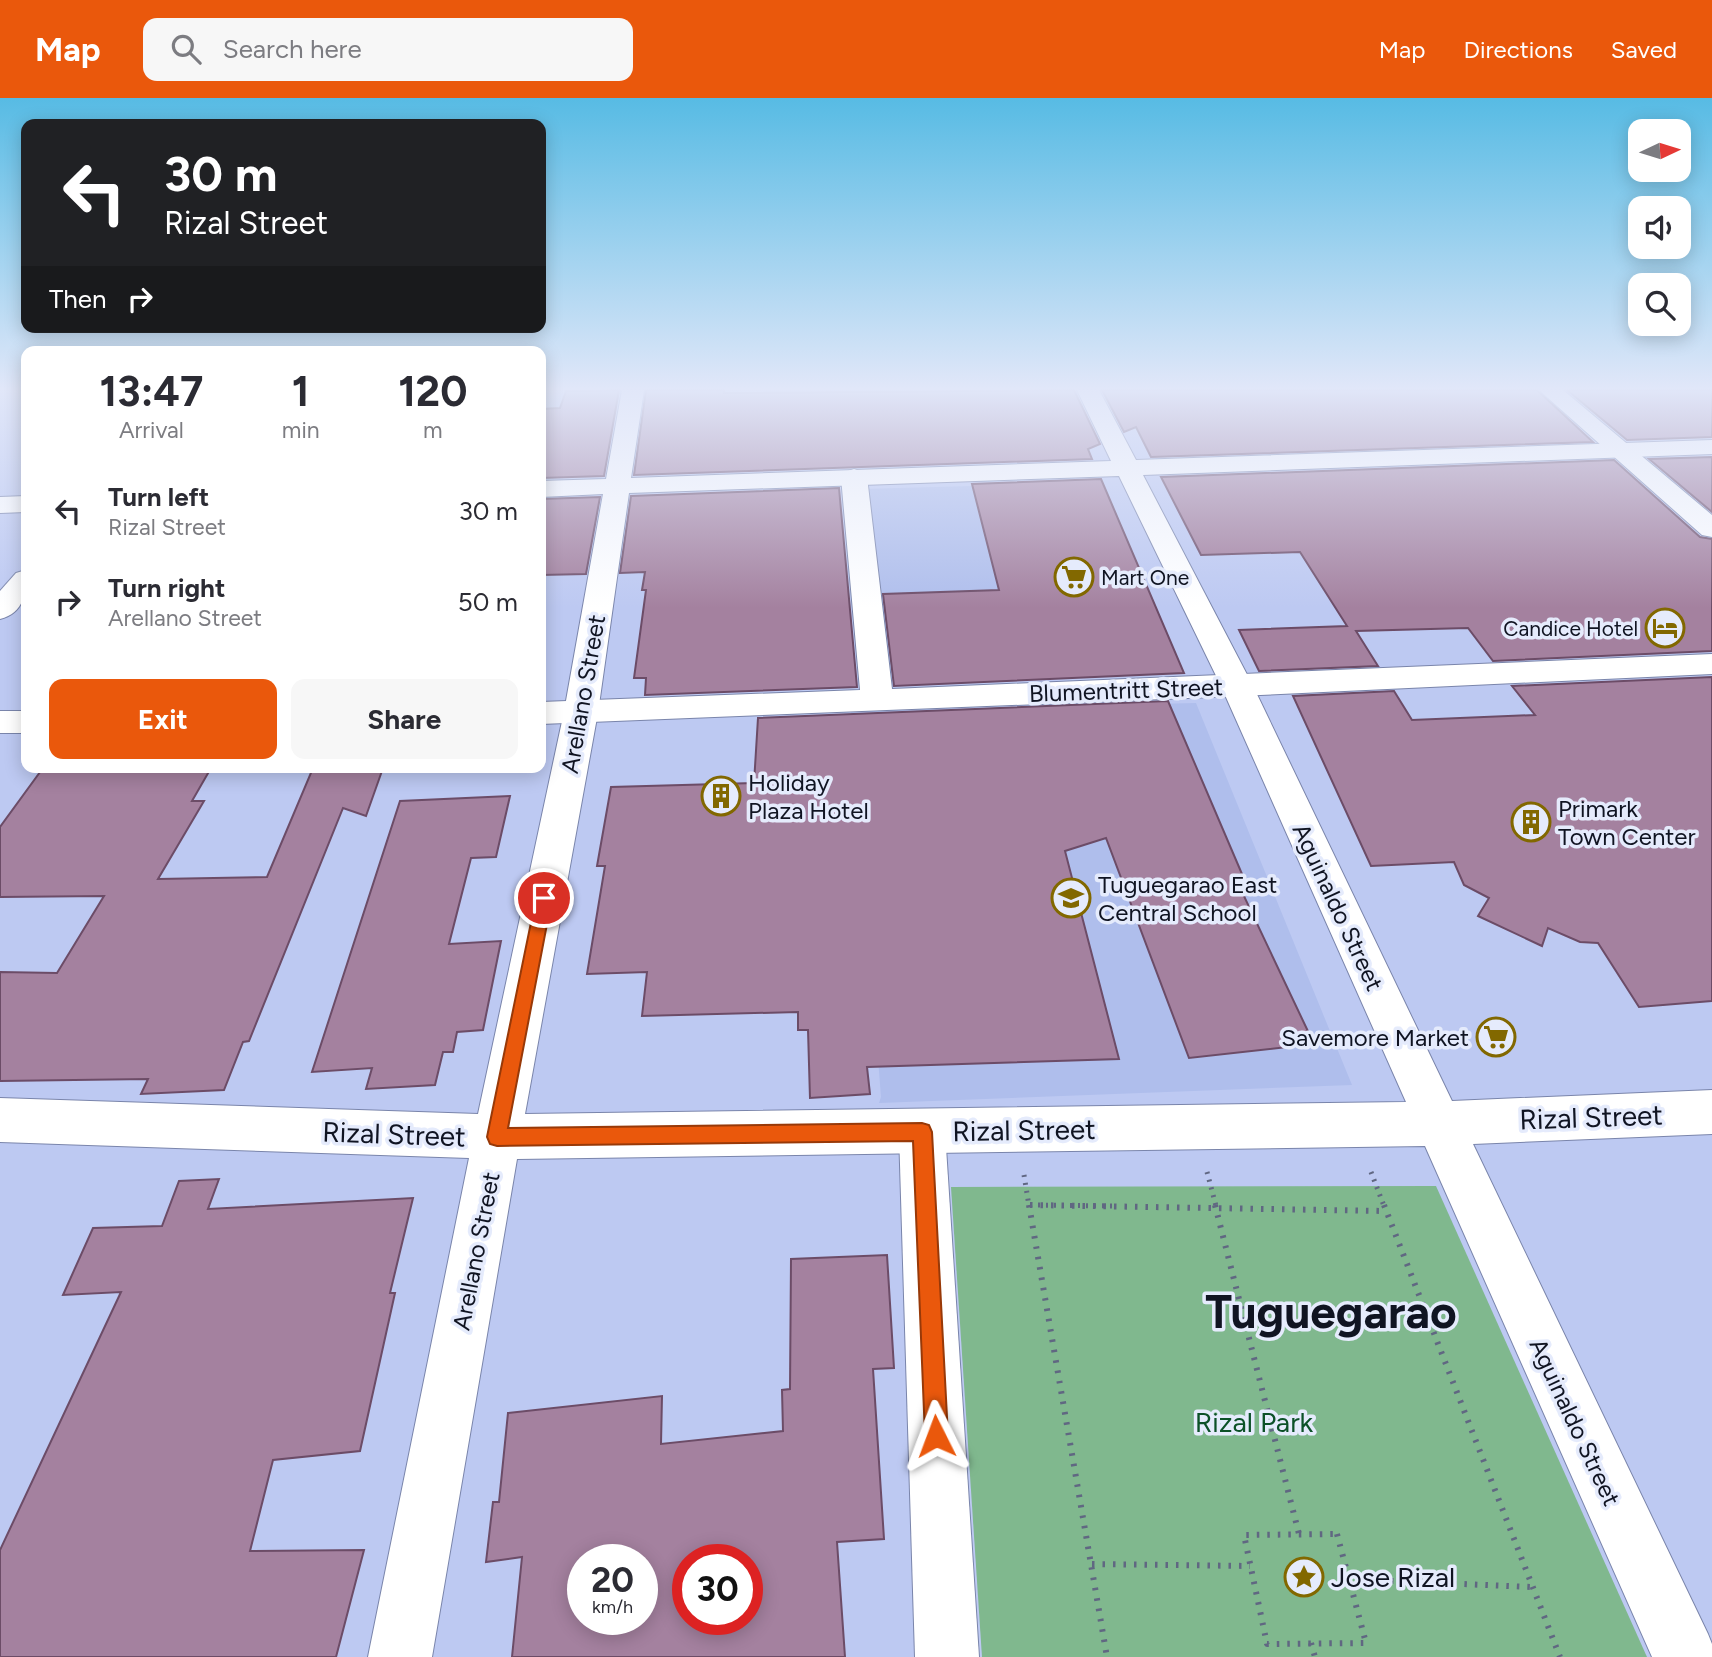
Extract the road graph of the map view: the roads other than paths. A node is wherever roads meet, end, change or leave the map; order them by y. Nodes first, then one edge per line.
1 (620, 463) edge
2 (1127, 463) edge
3 (1265, 463) edge
4 (1635, 463) edge
5 (1130, 468) junction
6 (854, 478) junction
7 (616, 487) junction
8 (546, 489) edge
9 (21, 504) edge
10 (0, 505) edge
11 (1712, 529) edge
12 (21, 585) edge
13 (0, 610) edge
14 (1712, 664) edge
15 (1237, 686) junction
16 (877, 698) junction
17 (581, 712) junction
18 (546, 713) edge
19 (0, 722) edge
20 (21, 722) edge
21 (1712, 1112) edge
22 (0, 1120) edge
23 (1437, 1124) junction
24 (922, 1132) junction
25 (497, 1137) junction
26 (400, 1657) edge
27 (947, 1657) edge
28 (1685, 1657) edge

1 - 7 street, Arellano Street
2 - 5 street, Aguinaldo Street
3 - 5 street
4 - 11 street
5 - 6 street
5 - 15 street, Aguinaldo Street
6 - 7 street
6 - 16 street
7 - 8 street
7 - 17 street, Arellano Street
9 - 10 street
12 - 13 street
14 - 15 street, Blumentritt Street
15 - 16 street, Blumentritt Street
15 - 23 street, Aguinaldo Street
16 - 17 street, Blumentritt Street
17 - 18 street, Blumentritt Street
17 - 25 street, Arellano Street
19 - 20 street
21 - 23 street, Rizal Street
22 - 25 street, Rizal Street
23 - 24 street, Rizal Street
23 - 28 street, Aguinaldo Street
24 - 25 street, Rizal Street
24 - 27 street
25 - 26 street, Arellano Street

